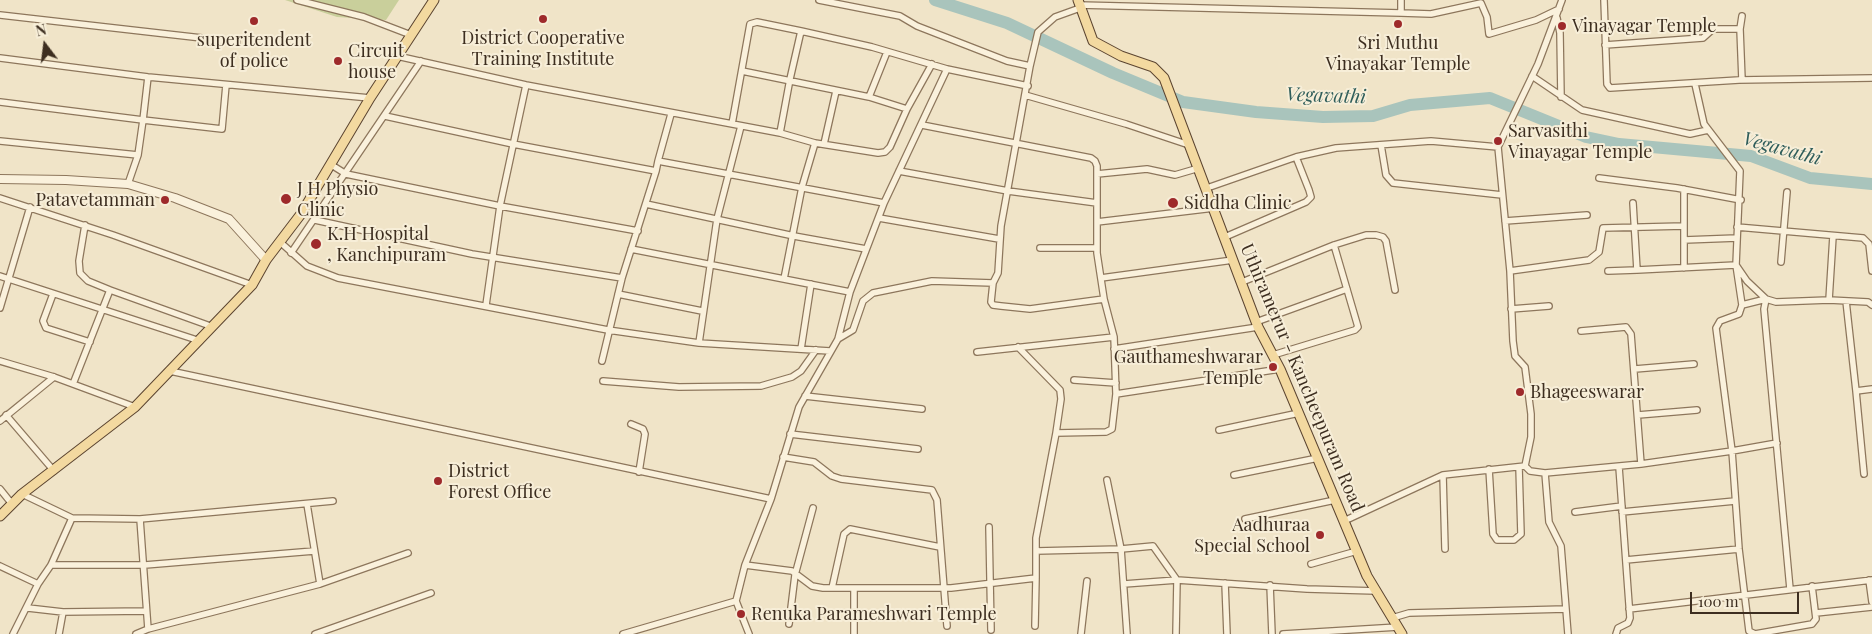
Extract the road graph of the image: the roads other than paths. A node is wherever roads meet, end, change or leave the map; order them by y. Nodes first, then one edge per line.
1 (297, 0) edge
2 (434, 0) edge
3 (818, 0) edge
4 (1401, 0) edge
5 (1562, 0) edge
6 (1604, 0) edge
7 (1079, 4) edge
8 (1559, 9) junction
9 (1401, 13) junction
10 (0, 15) edge
11 (1556, 16) junction
12 (1742, 16) dead end
13 (1740, 29) junction
14 (801, 32) junction
15 (411, 35) junction
16 (237, 42) dead end
17 (1605, 45) junction
18 (887, 52) junction
19 (397, 56) junction
20 (0, 58) edge
21 (421, 61) junction
22 (1031, 62) junction
23 (932, 64) junction
24 (948, 70) junction
25 (742, 71) junction
26 (1532, 76) junction
27 (148, 78) junction
28 (1872, 78) edge
29 (790, 79) junction
30 (1742, 80) junction
31 (1695, 84) junction
32 (226, 85) junction
33 (526, 86) junction
34 (1028, 86) junction
35 (836, 90) junction
36 (1025, 95) junction
37 (869, 97) junction
38 (1561, 97) junction
39 (370, 98) junction
40 (0, 102) edge
41 (907, 109) junction
42 (671, 114) junction
43 (385, 116) junction
44 (143, 120) junction
45 (732, 124) junction
46 (922, 125) junction
47 (741, 126) junction
48 (1708, 130) junction
49 (780, 133) junction
50 (0, 141) edge
51 (815, 143) junction
52 (513, 144) junction
53 (824, 144) junction
54 (1016, 145) junction
55 (1380, 145) junction
56 (1191, 146) junction
57 (1498, 147) junction
58 (138, 154) junction
59 (1296, 157) junction
60 (658, 161) junction
61 (330, 164) junction
62 (1199, 168) junction
63 (656, 171) junction
64 (899, 171) junction
65 (346, 174) junction
66 (727, 174) junction
67 (1097, 174) junction
68 (1599, 178) dead end
69 (0, 179) edge
70 (128, 184) junction
71 (802, 187) junction
72 (1207, 188) junction
73 (1684, 189) junction
74 (1008, 191) junction
75 (1787, 192) dead end
76 (1502, 195) junction
77 (0, 198) edge
78 (1741, 200) junction
79 (1633, 202) dead end
80 (884, 203) junction
81 (1097, 203) junction
82 (646, 204) junction
83 (500, 206) junction
84 (30, 207) junction
85 (1214, 208) junction
86 (1587, 215) dead end
87 (879, 218) junction
88 (717, 219) junction
89 (315, 220) junction
90 (1505, 221) junction
91 (1097, 222) junction
92 (85, 225) junction
93 (1635, 226) junction
94 (1684, 226) junction
95 (1737, 227) junction
96 (638, 230) junction
97 (1783, 231) junction
98 (794, 236) junction
99 (1833, 236) junction
100 (1225, 237) junction
101 (1737, 238) junction
102 (999, 239) junction
103 (1684, 240) junction
104 (280, 242) junction
105 (1334, 245) junction
106 (631, 248) junction
107 (1040, 248) dead end
108 (1097, 248) junction
109 (866, 249) junction
110 (291, 253) junction
111 (493, 257) junction
112 (266, 260) junction
113 (1233, 260) junction
114 (1781, 262) dead end
115 (709, 264) junction
116 (1736, 265) junction
117 (1684, 268) junction
118 (1637, 270) junction
119 (1510, 271) junction
120 (1608, 271) dead end
121 (1872, 271) edge
122 (0, 276) edge
123 (8, 278) junction
124 (622, 278) junction
125 (1101, 278) junction
126 (784, 279) junction
127 (1242, 282) junction
128 (993, 283) junction
129 (811, 284) junction
130 (252, 285) junction
131 (1348, 289) junction
132 (110, 290) junction
133 (1395, 290) dead end
134 (850, 292) junction
135 (52, 294) junction
136 (618, 294) junction
137 (1104, 299) junction
138 (1766, 299) junction
139 (1829, 300) junction
140 (1846, 301) junction
141 (486, 305) junction
142 (1742, 305) junction
143 (1872, 305) edge
144 (1549, 306) dead end
145 (0, 308) edge
146 (103, 310) junction
147 (702, 310) junction
148 (1511, 310) junction
149 (1257, 325) junction
150 (213, 327) junction
151 (608, 330) junction
152 (1581, 332) dead end
153 (1114, 337) junction
154 (838, 339) junction
155 (90, 342) junction
156 (200, 342) junction
157 (700, 343) junction
158 (1018, 347) junction
159 (800, 349) junction
160 (1114, 349) junction
161 (816, 350) junction
162 (830, 351) junction
163 (977, 352) dead end
164 (1273, 355) junction
165 (0, 361) edge
166 (602, 361) dead end
167 (1694, 364) dead end
168 (1280, 369) junction
169 (1634, 369) junction
170 (170, 371) junction
171 (54, 377) junction
172 (1074, 380) dead end
173 (603, 381) dead end
174 (1116, 383) junction
175 (73, 384) junction
176 (1872, 389) edge
177 (1856, 391) junction
178 (1116, 394) junction
179 (805, 396) junction
180 (135, 407) junction
181 (922, 409) dead end
182 (1697, 410) dead end
183 (1299, 413) junction
184 (6, 415) junction
185 (1638, 415) junction
186 (0, 420) edge
187 (631, 424) dead end
188 (1219, 430) dead end
189 (1056, 432) junction
190 (790, 434) junction
191 (1777, 442) junction
192 (918, 449) dead end
193 (1732, 451) junction
194 (782, 457) junction
195 (1318, 458) junction
196 (1641, 464) junction
197 (1522, 467) junction
198 (1619, 467) junction
199 (1489, 469) junction
200 (54, 472) junction
201 (639, 472) junction
202 (1546, 472) junction
203 (1864, 474) dead end
204 (1234, 475) dead end
205 (1443, 475) junction
206 (1107, 480) dead end
207 (0, 489) edge
208 (22, 494) junction
209 (771, 499) junction
210 (1336, 500) junction
211 (1735, 501) junction
212 (333, 502) dead end
213 (12, 504) junction
214 (307, 504) junction
215 (813, 508) dead end
216 (1622, 509) junction
217 (1575, 512) dead end
218 (0, 516) edge
219 (72, 518) junction
220 (140, 519) junction
221 (1245, 519) dead end
222 (1344, 521) junction
223 (990, 526) dead end
224 (940, 547) junction
225 (1739, 548) junction
226 (1445, 549) dead end
227 (1121, 550) junction
228 (314, 551) junction
229 (1036, 551) junction
230 (1357, 551) junction
231 (408, 553) dead end
232 (1626, 560) junction
233 (1311, 564) dead end
234 (51, 565) junction
235 (145, 565) junction
236 (745, 565) junction
237 (0, 566) edge
238 (795, 574) junction
239 (1036, 578) junction
240 (1176, 580) junction
241 (1871, 580) edge
242 (1087, 581) dead end
243 (990, 582) junction
244 (38, 584) junction
245 (320, 584) junction
246 (1124, 584) junction
247 (1225, 584) junction
248 (1270, 585) junction
249 (1812, 586) junction
250 (832, 588) junction
251 (854, 588) junction
252 (945, 588) junction
253 (1790, 589) junction
254 (1376, 591) junction
255 (431, 593) dead end
256 (1746, 595) junction
257 (736, 601) junction
258 (1872, 602) edge
259 (1872, 607) edge
260 (28, 608) junction
261 (1566, 609) junction
262 (1629, 609) junction
263 (146, 611) junction
264 (63, 612) junction
265 (1816, 613) junction
266 (1392, 618) junction
267 (788, 624) dead end
268 (947, 626) dead end
269 (1035, 626) dead end
270 (148, 629) junction
271 (991, 630) dead end
272 (1400, 630) edge
273 (13, 634) edge
274 (59, 634) edge
275 (136, 634) edge
276 (315, 634) edge
277 (623, 634) edge
278 (749, 634) edge
279 (854, 634) edge
280 (1081, 634) edge
281 (1127, 634) edge
282 (1176, 634) edge
283 (1227, 634) edge
284 (1272, 634) edge
285 (1283, 634) edge
286 (1568, 634) edge
287 (1616, 634) edge

1 - 15 street
2 - 15 main road
3 - 22 street
4 - 9 street
5 - 8 street
6 - 17 street
7 - 9 street
7 - 22 street
7 - 56 main road, Uthiramerur - Kancheepuram Road
8 - 9 street
8 - 11 street
10 - 16 street
11 - 26 street
11 - 38 street
12 - 13 street
13 - 17 street
13 - 30 street
14 - 18 street
14 - 25 street
14 - 29 street
15 - 19 main road
17 - 31 street
18 - 23 street
18 - 37 street
19 - 21 street
19 - 39 main road
20 - 27 street
21 - 33 street
21 - 43 street
22 - 34 street
23 - 24 street
23 - 41 street
24 - 34 street
24 - 46 street
25 - 29 street
25 - 45 street
26 - 38 street
26 - 57 street
27 - 32 street
27 - 44 street
28 - 30 street
29 - 35 street
29 - 49 street
30 - 31 street
31 - 48 street
32 - 39 street
32 - 44 street
33 - 42 street
33 - 52 street
34 - 36 street
35 - 37 street
35 - 53 street
36 - 54 street
36 - 56 street
37 - 41 street
38 - 48 street
39 - 61 main road
40 - 44 street
41 - 53 street
42 - 45 street
42 - 60 street
43 - 52 street
43 - 65 street
44 - 58 street
45 - 47 street
46 - 54 street
46 - 64 street
47 - 49 street
47 - 66 street
48 - 78 street
49 - 51 street
50 - 58 street
51 - 53 street
51 - 71 street
52 - 63 street
52 - 83 street
54 - 67 street
54 - 74 street
55 - 57 street
55 - 59 street
55 - 76 street
56 - 62 main road, Uthiramerur - Kancheepuram Road
57 - 76 street
58 - 70 street
59 - 72 street
59 - 100 street
60 - 63 street
60 - 66 street
61 - 65 street
61 - 104 main road
62 - 67 street
62 - 72 main road, Uthiramerur - Kancheepuram Road
63 - 82 street
64 - 74 street
64 - 80 street
65 - 83 street
65 - 89 street
66 - 71 street
66 - 88 street
67 - 81 street
68 - 73 street
69 - 70 street
70 - 112 street
71 - 80 street
71 - 98 street
72 - 85 main road, Uthiramerur - Kancheepuram Road
73 - 78 street
73 - 94 street
74 - 81 street
74 - 102 street
75 - 97 street
76 - 90 street
77 - 84 street
78 - 95 street
79 - 93 street
80 - 87 street
81 - 91 street
82 - 88 street
82 - 96 street
83 - 96 street
83 - 111 street
84 - 92 street
84 - 123 street
85 - 91 street
85 - 100 main road, Uthiramerur - Kancheepuram Road
86 - 90 street
87 - 102 street
87 - 109 street
88 - 98 street
88 - 115 street
89 - 110 street
89 - 111 street
90 - 119 street
91 - 108 street
92 - 130 street
92 - 132 street
93 - 94 street
93 - 118 street
93 - 119 street
94 - 103 street
95 - 97 street
95 - 101 street
96 - 106 street
97 - 99 street
97 - 114 street
98 - 109 street
98 - 126 street
99 - 121 street
99 - 139 street
100 - 113 main road, Uthiramerur - Kancheepuram Road
101 - 103 street
101 - 116 street
102 - 128 street
103 - 117 street
104 - 110 street
104 - 112 main road
105 - 127 street
105 - 131 street
105 - 133 street
106 - 115 street
106 - 124 street
107 - 108 street
108 - 125 street
109 - 134 street
110 - 141 street
111 - 124 street
111 - 141 street
112 - 130 main road
113 - 125 street
113 - 127 main road, Uthiramerur - Kancheepuram Road
115 - 126 street
115 - 147 street
116 - 117 street
116 - 138 street
116 - 142 street
117 - 118 street
118 - 120 street
119 - 148 street
122 - 123 street
123 - 135 street
123 - 145 street
124 - 136 street
125 - 137 street
126 - 129 street
127 - 149 main road, Uthiramerur - Kancheepuram Road
128 - 137 street
128 - 154 street
129 - 134 street
129 - 159 street
130 - 150 main road
131 - 149 street
131 - 164 street
132 - 146 street
132 - 150 street
134 - 154 street
135 - 146 street
135 - 155 street
136 - 147 street
136 - 151 street
137 - 153 street
138 - 139 street
138 - 142 street
138 - 191 street
139 - 140 street
140 - 143 street
140 - 177 street
141 - 151 street
142 - 193 street
144 - 148 street
146 - 155 street
146 - 156 street
147 - 157 street
148 - 197 street
149 - 160 street
149 - 164 main road, Uthiramerur - Kancheepuram Road
150 - 156 main road
151 - 157 street
151 - 166 street
152 - 169 street
153 - 158 street
153 - 160 street
154 - 162 street
155 - 175 street
156 - 170 main road
157 - 159 street
158 - 163 street
158 - 189 street
159 - 161 street
160 - 174 street
161 - 162 street
161 - 173 street
162 - 179 street
164 - 168 main road, Uthiramerur - Kancheepuram Road
165 - 171 street
167 - 169 street
168 - 178 street
168 - 183 main road, Uthiramerur - Kancheepuram Road
169 - 185 street
170 - 180 main road
170 - 201 street
171 - 175 street
171 - 184 street
172 - 174 street
174 - 178 street
175 - 180 street
176 - 177 street
177 - 203 street
178 - 189 street
179 - 181 street
179 - 190 street
180 - 200 main road
182 - 185 street
183 - 188 street
183 - 195 main road, Uthiramerur - Kancheepuram Road
184 - 186 street
184 - 200 street
185 - 196 street
187 - 201 street
189 - 229 street
190 - 192 street
190 - 194 street
191 - 193 street
191 - 253 street
193 - 196 street
193 - 211 street
194 - 209 street
194 - 224 street
195 - 204 street
195 - 210 main road, Uthiramerur - Kancheepuram Road
196 - 198 street
197 - 199 street
197 - 199 street
197 - 202 street
198 - 202 street
198 - 216 street
199 - 205 street
200 - 208 main road
201 - 209 street
202 - 261 street
205 - 222 street
205 - 226 street
206 - 227 street
207 - 213 street
208 - 213 main road
208 - 219 street
209 - 236 street
210 - 221 street
210 - 222 main road, Uthiramerur - Kancheepuram Road
211 - 216 street
211 - 225 street
212 - 214 street
213 - 218 main road
214 - 220 street
214 - 228 street
215 - 238 street
216 - 217 street
216 - 232 street
219 - 220 street
219 - 234 street
220 - 235 street
222 - 230 main road, Uthiramerur - Kancheepuram Road
223 - 243 street
224 - 250 street
224 - 252 street
225 - 232 street
225 - 256 street
227 - 229 street
227 - 240 street
227 - 246 street
228 - 235 street
228 - 245 street
229 - 239 street
230 - 233 street
230 - 254 main road, Uthiramerur - Kancheepuram Road
231 - 245 street
232 - 262 street
234 - 235 street
234 - 244 street
235 - 263 street
236 - 238 street
236 - 257 street
237 - 244 street
238 - 250 street
238 - 267 street
239 - 243 street
239 - 269 street
240 - 246 street
240 - 247 street
240 - 282 street
241 - 249 street
241 - 258 street
242 - 280 street
243 - 252 street
243 - 271 street
244 - 260 street
245 - 270 street
246 - 281 street
247 - 248 street
247 - 283 street
248 - 254 street
248 - 284 street
249 - 253 street
249 - 265 street
250 - 251 street
251 - 252 street
251 - 279 street
252 - 268 street
253 - 256 street
254 - 266 main road, Uthiramerur - Kancheepuram Road
255 - 276 street
256 - 262 street
256 - 265 street
257 - 277 street
257 - 278 street
259 - 265 street
260 - 264 street
260 - 273 street
261 - 266 street
261 - 286 street
262 - 287 street
263 - 264 street
263 - 270 street
264 - 274 street
266 - 272 main road, Uthiramerur - Kancheepuram Road
270 - 275 street
272 - 285 street

